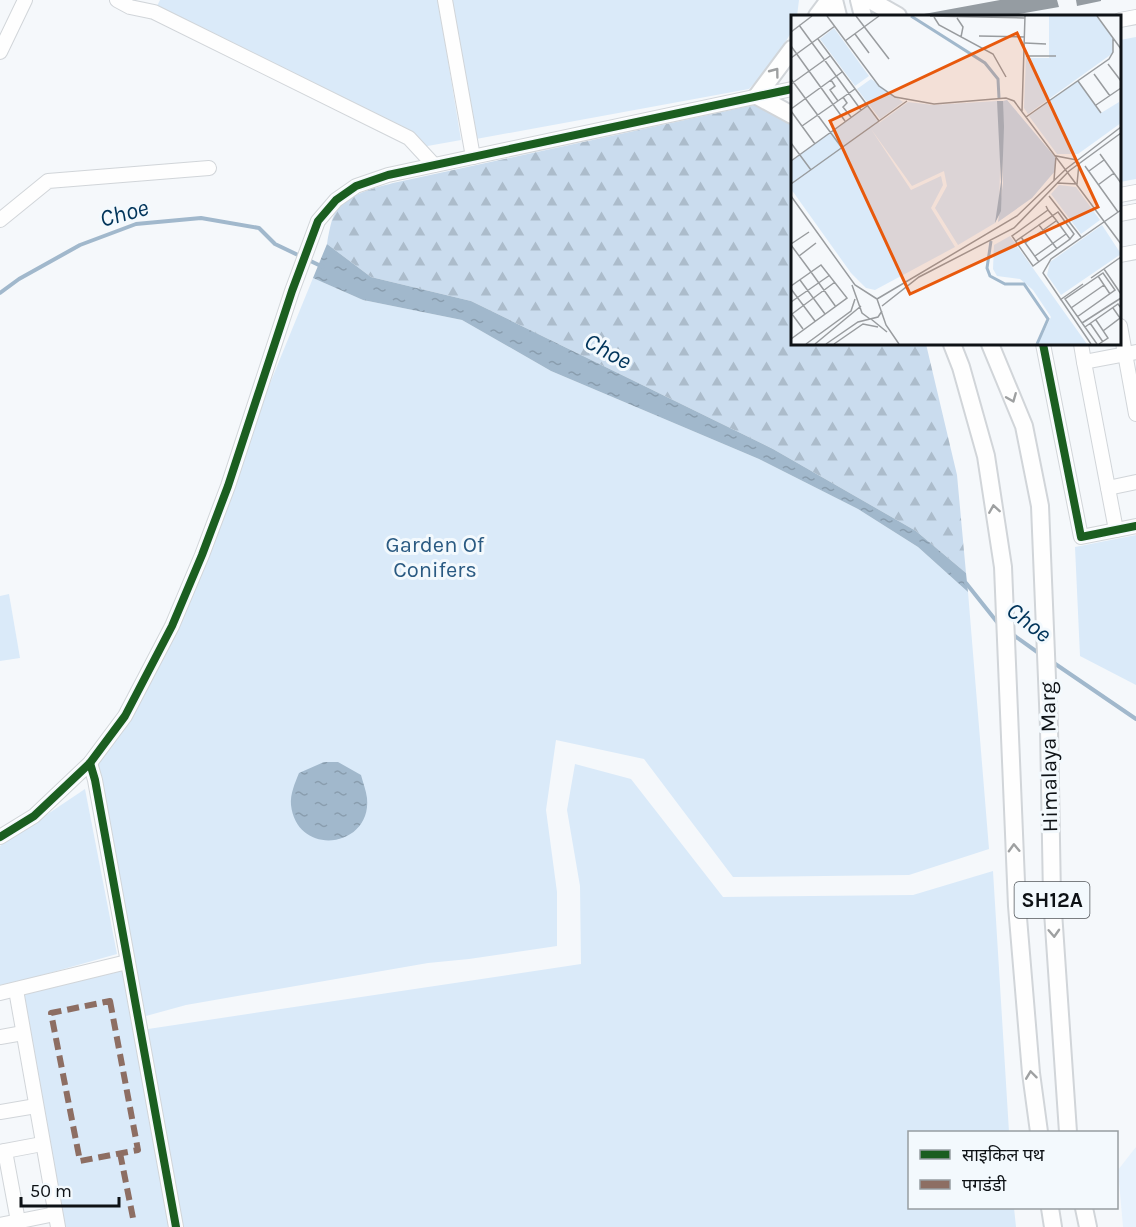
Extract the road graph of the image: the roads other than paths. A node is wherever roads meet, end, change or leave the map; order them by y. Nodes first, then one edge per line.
1 (25, 0) edge
2 (117, 0) edge
3 (445, 0) edge
4 (829, 0) edge
5 (834, 0) edge
6 (859, 0) edge
7 (870, 0) edge
8 (149, 5) edge
9 (818, 15) edge
10 (838, 15) edge
11 (863, 15) edge
12 (896, 15) edge
13 (1136, 16) edge
14 (1121, 20) edge
15 (791, 50) edge
16 (0, 52) edge
17 (791, 89) edge
18 (757, 96) junction
19 (791, 114) edge
20 (473, 157) junction
21 (434, 165) junction
22 (208, 168) dead end
23 (1136, 192) edge
24 (1121, 195) edge
25 (1136, 211) edge
26 (1121, 214) edge
27 (0, 220) edge
28 (1136, 252) edge
29 (1121, 255) edge
30 (1121, 331) edge
31 (952, 345) edge
32 (990, 345) edge
33 (1043, 345) edge
34 (1081, 345) edge
35 (1130, 353) edge
36 (1084, 362) junction
37 (1136, 414) edge
38 (1136, 482) edge
39 (1108, 488) junction
40 (1136, 526) edge
41 (1116, 530) junction
42 (90, 763) junction
43 (0, 837) edge
44 (127, 962) junction
45 (16, 990) junction
46 (0, 993) edge
47 (23, 1033) junction
48 (0, 1037) edge
49 (36, 1106) junction
50 (0, 1112) edge
51 (1039, 1131) edge
52 (1068, 1131) edge
53 (42, 1144) junction
54 (2, 1152) edge
55 (6, 1189) edge
56 (1050, 1209) edge
57 (1084, 1209) edge
58 (18, 1221) junction
59 (57, 1221) edge
60 (0, 1225) edge
61 (176, 1227) edge
62 (1053, 1227) edge
63 (1088, 1227) edge

1 - 16 street
2 - 8 street
3 - 20 street
4 - 9 main road
5 - 10 main road
6 - 11 main road
7 - 12 main road
8 - 21 street
13 - 14 street
18 -> 15 main road
17 - 18 street
18 - 19 main road
18 - 20 street
20 - 21 street
21 - 42 street
22 - 27 street
23 - 24 street
25 - 26 street
28 - 29 street
30 - 35 street
51 -> 31 main road, Himalaya Marg / SH12A
32 -> 52 main road, Himalaya Marg / SH12A
33 - 41 street
34 - 36 street
35 - 36 street
35 - 37 street
36 - 39 street
38 - 39 street
39 - 41 street
40 - 41 street
42 - 43 street
42 - 44 street
44 - 45 street
44 - 61 street
45 - 46 street
45 - 47 street
47 - 48 street
47 - 49 street
49 - 50 street
49 - 53 street
53 - 54 street
53 - 59 street
54 - 55 street
55 - 58 street
56 - 62 main road
57 - 63 main road
58 - 59 street
58 - 60 street

